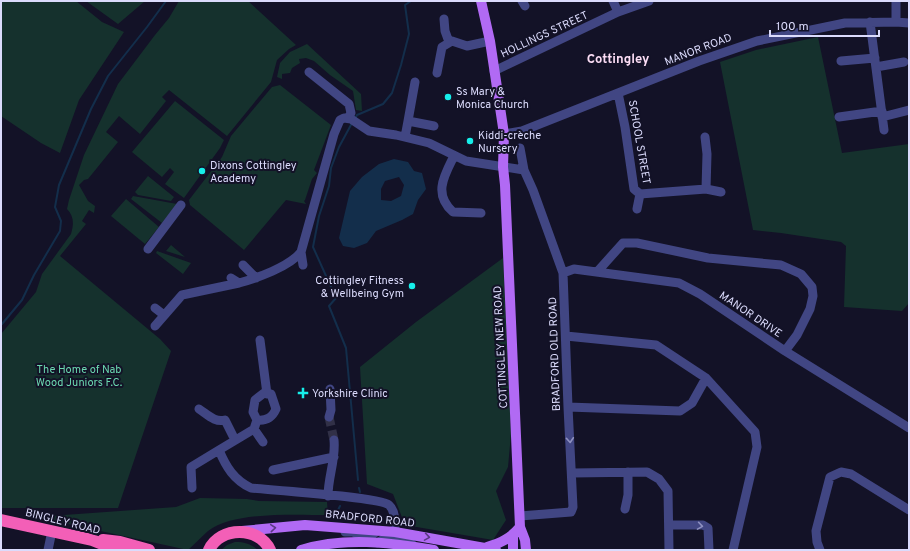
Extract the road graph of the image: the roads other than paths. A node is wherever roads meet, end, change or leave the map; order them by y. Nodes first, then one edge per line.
1 (481, 1) edge
2 (613, 1) edge
3 (649, 1) edge
4 (896, 1) edge
5 (618, 12) junction
6 (444, 19) dead end
7 (870, 22) junction
8 (896, 22) junction
9 (909, 23) edge
10 (490, 41) junction
11 (449, 42) junction
12 (841, 61) dead end
13 (875, 62) junction
14 (904, 62) dead end
15 (494, 71) junction
16 (309, 72) dead end
17 (437, 73) dead end
18 (415, 82) dead end
19 (618, 93) junction
20 (909, 110) edge
21 (882, 114) junction
22 (839, 118) dead end
23 (352, 120) junction
24 (408, 121) junction
25 (434, 126) dead end
26 (884, 130) dead end
27 (504, 134) junction
28 (404, 137) junction
29 (705, 137) dead end
30 (520, 148) dead end
31 (454, 156) junction
32 (503, 167) junction
33 (524, 170) junction
34 (706, 189) junction
35 (721, 192) dead end
36 (640, 194) junction
37 (181, 205) dead end
38 (637, 209) dead end
39 (482, 213) dead end
40 (148, 249) dead end
41 (301, 252) junction
42 (243, 265) dead end
43 (303, 265) dead end
44 (597, 272) junction
45 (563, 273) junction
46 (256, 278) junction
47 (155, 308) dead end
48 (164, 315) junction
49 (155, 326) dead end
50 (566, 336) junction
51 (260, 340) dead end
52 (785, 351) junction
53 (706, 378) junction
54 (330, 389) dead end
55 (267, 394) junction
56 (568, 407) junction
57 (199, 409) dead end
58 (329, 417) tunnel mouth
59 (257, 420) junction
60 (908, 426) edge
61 (254, 429) junction
62 (235, 440) junction
63 (334, 440) tunnel mouth
64 (263, 442) dead end
65 (219, 450) junction
66 (334, 457) junction
67 (273, 470) dead end
68 (628, 472) junction
69 (572, 473) junction
70 (192, 488) dead end
71 (328, 496) junction
72 (626, 509) dead end
73 (909, 510) edge
74 (1, 520) edge
75 (520, 521) junction
76 (669, 525) junction
77 (317, 526) junction
78 (52, 531) junction
79 (240, 531) junction
80 (377, 531) junction
81 (395, 532) junction
82 (513, 535) junction
83 (92, 540) junction
84 (377, 543) junction
85 (365, 546) edge
86 (485, 548) junction
87 (209, 549) edge
88 (430, 549) edge
89 (48, 550) edge
90 (118, 550) edge
91 (149, 550) edge
92 (270, 550) edge
93 (300, 550) edge
94 (496, 550) edge
95 (513, 550) edge
96 (526, 550) edge
97 (669, 550) edge
98 (709, 550) edge
99 (733, 550) edge
100 (820, 550) edge

1 - 10 main road
2 - 5 street
3 - 5 street, HOLLINGS STREET
4 - 8 street
5 - 15 street, HOLLINGS STREET
6 - 11 street
7 - 8 street, MANOR ROAD
7 - 13 street
7 - 19 street, MANOR ROAD
8 - 9 street, MANOR ROAD
10 - 11 street
10 - 15 main road
11 - 17 street
12 - 13 street
13 - 14 street
13 - 21 street
15 - 27 main road, COTTINGLEY NEW ROAD
16 - 23 street
18 - 24 street
19 - 27 street, MANOR ROAD
19 - 36 street, SCHOOL STREET
20 - 21 street
21 - 22 street
21 - 26 street
23 - 28 street
23 - 41 street
24 - 25 street
24 - 28 street
27 - 32 main road, COTTINGLEY NEW ROAD
28 - 31 street
29 - 34 street
30 - 33 street, BRADFORD OLD ROAD
31 - 32 street
31 - 39 street
32 - 33 street
32 - 75 main road, COTTINGLEY NEW ROAD
33 - 45 street, BRADFORD OLD ROAD
34 - 35 street, SCHOOL STREET
34 - 36 street, SCHOOL STREET
36 - 38 street, SCHOOL STREET
37 - 40 street
41 - 43 street
41 - 46 street
42 - 46 street
44 - 45 street, MANOR DRIVE
44 - 52 street, MANOR DRIVE
44 - 52 street
45 - 50 street, BRADFORD OLD ROAD
46 - 48 street
47 - 48 street
48 - 49 street
50 - 53 street
50 - 56 street, BRADFORD OLD ROAD
51 - 55 street
52 - 60 street, MANOR DRIVE
53 - 56 street
53 - 99 street
54 - 58 street
55 - 59 street
55 - 59 street
56 -> 69 street, BRADFORD OLD ROAD
57 - 62 street
59 - 61 street
61 - 62 street
61 - 64 street
62 - 65 street
63 - 66 street
65 - 70 street
65 - 71 street
66 - 67 street
66 - 71 street
68 - 69 street
68 - 72 street
68 - 76 street
69 - 75 street, BRADFORD OLD ROAD
71 - 81 street
73 - 100 street
74 - 78 highway, BINGLEY ROAD
75 - 82 main road
75 - 96 main road, COTTINGLEY NEW ROAD
76 - 97 street
76 -> 98 street
79 -> 77 main road, BRADFORD ROAD
77 - 80 main road, BRADFORD ROAD
77 - 85 street
78 - 83 highway, BINGLEY ROAD
78 - 89 street
79 - 87 highway
79 - 92 highway
80 - 81 main road, BRADFORD ROAD
80 - 85 street
81 - 84 street
81 -> 86 main road, BRADFORD ROAD
81 - 88 street
82 - 86 main road
82 - 95 main road
83 - 90 highway, BINGLEY ROAD
83 - 91 highway
84 - 85 main road
84 - 88 main road
85 - 93 main road
86 - 94 main road, BRADFORD ROAD

